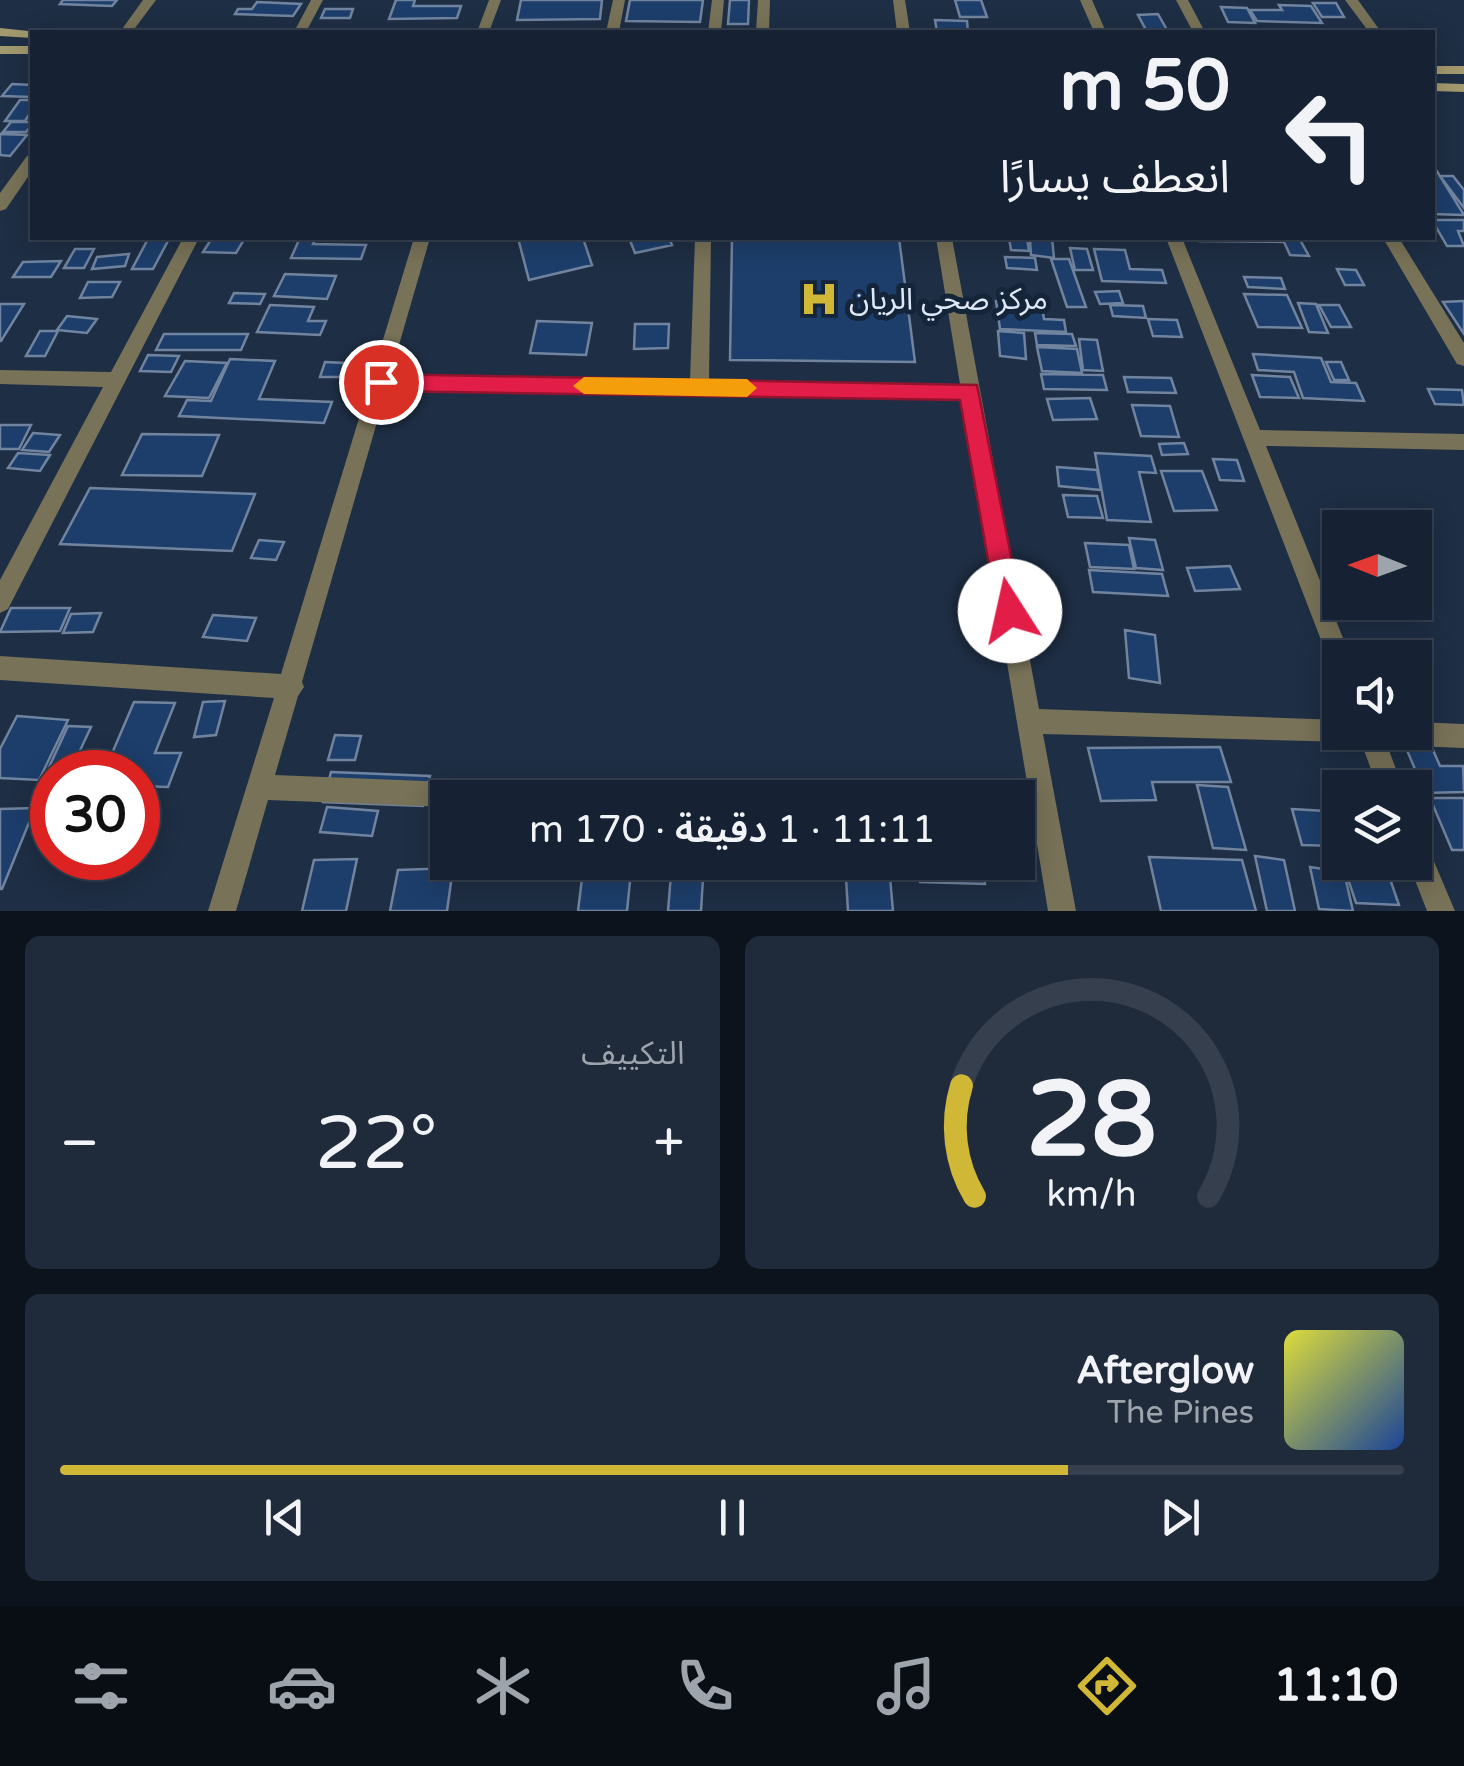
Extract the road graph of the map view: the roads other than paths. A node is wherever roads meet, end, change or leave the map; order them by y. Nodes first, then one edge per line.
1 (150, 0) edge
2 (317, 0) edge
3 (495, 0) edge
4 (619, 0) edge
5 (718, 0) edge
6 (764, 0) edge
7 (899, 0) edge
8 (1086, 0) edge
9 (1182, 0) edge
10 (1351, 0) edge
11 (128, 30) edge
12 (301, 30) edge
13 (483, 30) edge
14 (612, 30) edge
15 (715, 30) edge
16 (763, 30) edge
17 (904, 30) edge
18 (1099, 30) edge
19 (1197, 30) edge
20 (1374, 30) edge
21 (0, 32) edge
22 (30, 34) edge
23 (0, 50) edge
24 (30, 50) edge
25 (1435, 70) edge
26 (1464, 70) edge
27 (1435, 87) edge
28 (1464, 88) edge
29 (30, 163) edge
30 (0, 205) edge
31 (191, 240) edge
32 (421, 240) edge
33 (703, 240) edge
34 (944, 240) edge
35 (1175, 240) edge
36 (1392, 240) edge
37 (1464, 359) edge
38 (0, 377) edge
39 (117, 380) junction
40 (381, 382) junction
41 (699, 388) junction
42 (969, 392) junction
43 (1256, 438) junction
44 (1464, 442) edge
45 (0, 602) edge
46 (1333, 640) edge
47 (0, 668) edge
48 (292, 687) junction
49 (1030, 721) junction
50 (1322, 731) edge
51 (1432, 735) edge
52 (1464, 736) edge
53 (261, 786) junction
54 (430, 794) edge
55 (1035, 819) edge
56 (1046, 820) junction
57 (1428, 880) edge
58 (222, 911) edge
59 (1062, 911) edge
60 (1441, 911) edge

1 - 11 street
2 - 12 street
3 - 13 street
4 - 14 street
5 - 15 street
6 - 16 street
7 - 17 street
8 - 18 street
9 - 19 street
10 - 20 street
21 - 22 main road
23 - 24 main road
25 - 26 main road
27 - 28 main road
29 - 30 street
31 - 39 street
32 - 40 street
33 - 41 street
34 - 42 street
35 - 43 street
36 - 37 street
38 - 39 street
39 - 45 street
40 - 41 street
40 - 48 street
41 - 42 street
42 - 49 street
43 - 44 street
43 - 46 street
47 - 48 street
48 - 53 street
49 - 50 street
49 - 56 street
51 - 52 street
53 - 54 street
53 - 58 street
55 - 56 street
56 - 59 street
57 - 60 street

